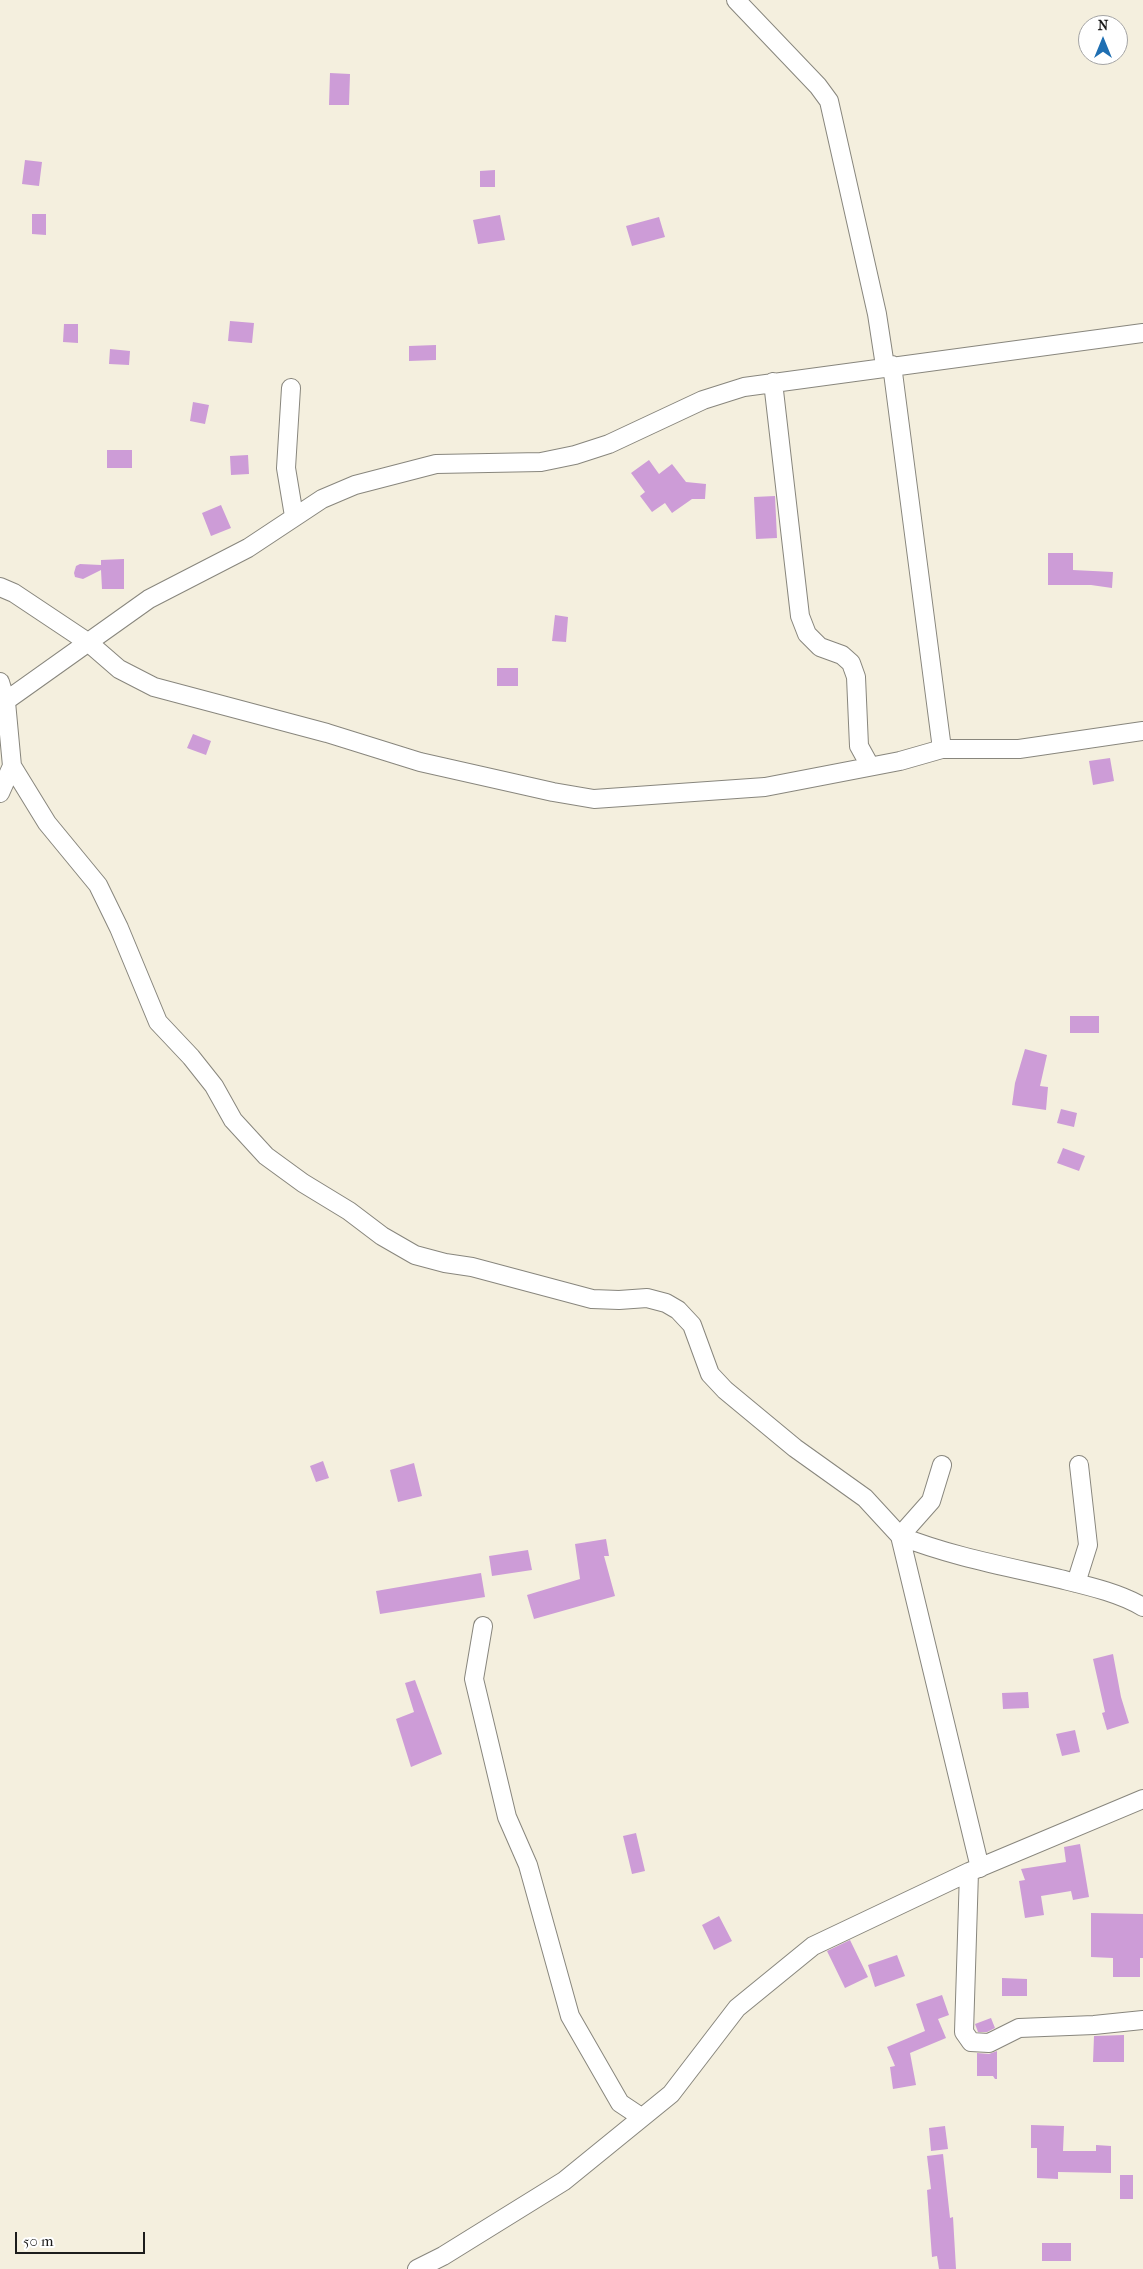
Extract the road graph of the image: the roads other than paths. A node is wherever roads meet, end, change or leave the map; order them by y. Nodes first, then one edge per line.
1 (736, 0) edge
2 (1143, 333) edge
3 (889, 366) junction
4 (773, 382) junction
5 (291, 388) dead end
6 (294, 516) junction
7 (0, 587) edge
8 (89, 642) junction
9 (0, 682) edge
10 (3, 703) edge
11 (1143, 731) edge
12 (942, 749) junction
13 (12, 766) junction
14 (870, 766) junction
15 (0, 793) edge
16 (942, 1465) dead end
17 (1078, 1466) dead end
18 (900, 1536) junction
19 (1076, 1583) junction
20 (1143, 1607) edge
21 (483, 1626) dead end
22 (1143, 1799) edge
23 (975, 1870) junction
24 (1143, 2020) edge
25 (641, 2117) junction
26 (445, 2263) edge
27 (418, 2269) edge

1 - 3 street
2 - 3 street
3 - 4 street
3 - 12 street
4 - 6 street
4 - 14 street
5 - 6 street
6 - 8 street
7 - 8 street
8 - 10 street
8 - 14 street
9 - 10 street
10 - 13 street
11 - 12 street
12 - 14 street
13 - 15 street
13 - 18 street
16 - 18 street
17 - 19 street
18 - 19 street
18 - 23 street
19 - 20 street
21 - 25 street
22 - 23 street
23 - 24 street
23 - 25 street
25 - 26 street
26 - 27 street

